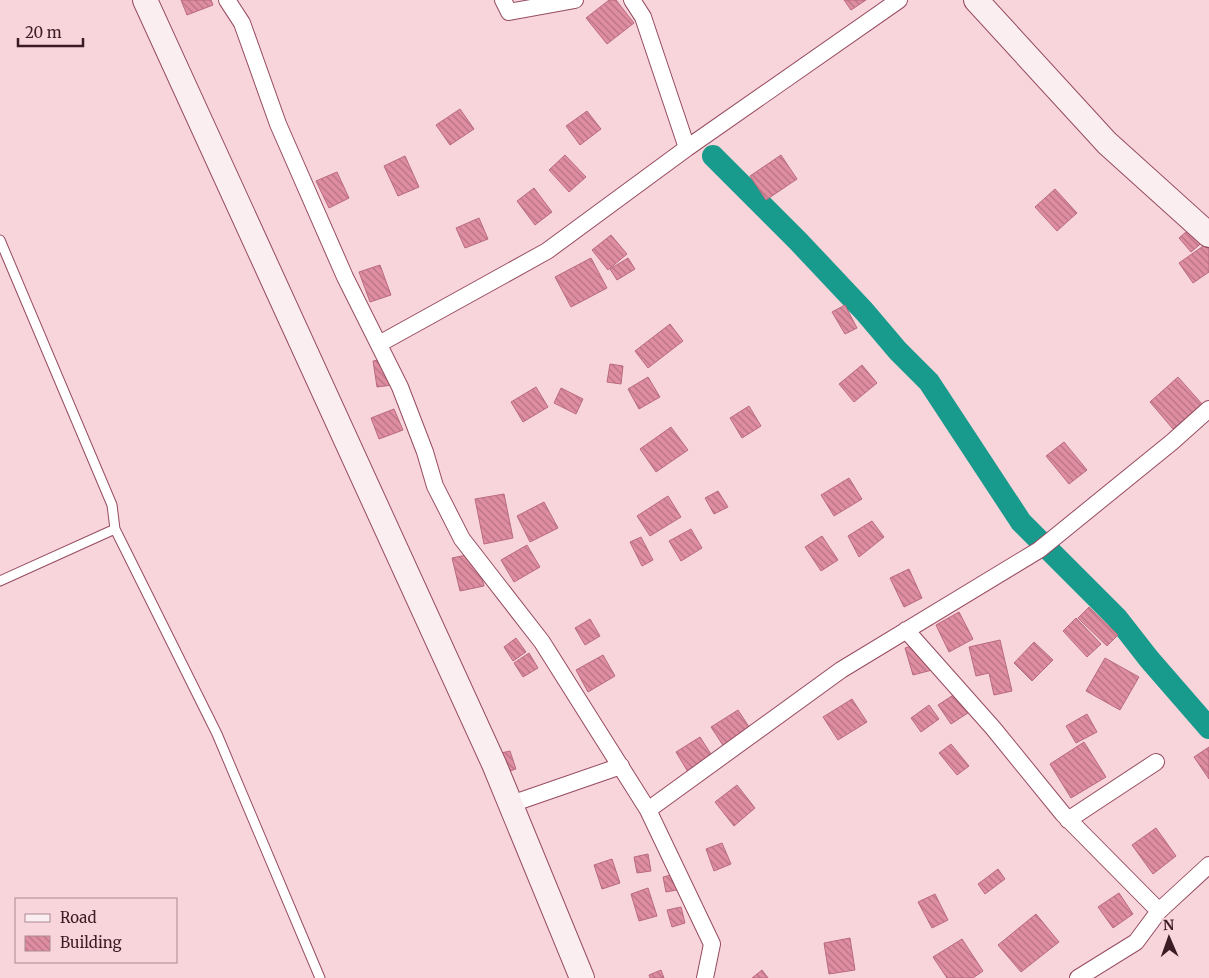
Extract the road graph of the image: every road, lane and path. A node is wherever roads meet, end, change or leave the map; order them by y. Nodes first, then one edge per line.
1 (145, 0) edge
2 (227, 0) edge
3 (503, 0) edge
4 (575, 0) edge
5 (632, 0) edge
6 (900, 0) edge
7 (976, 0) edge
8 (687, 148) junction
9 (1209, 235) edge
10 (0, 240) edge
11 (379, 344) junction
12 (1209, 409) edge
13 (114, 529) junction
14 (0, 581) edge
15 (906, 630) junction
16 (1156, 762) dead end
17 (621, 766) junction
18 (510, 804) junction
19 (648, 810) junction
20 (1068, 820) junction
21 (1209, 866) edge
22 (1159, 911) junction
23 (320, 978) edge
24 (582, 978) edge
25 (705, 978) edge
26 (1078, 978) edge

1 - 18 main road
2 - 11 street
3 - 4 street
5 - 8 street
6 - 8 street
7 - 9 main road
8 - 11 street
10 - 13 lane
11 - 17 street
12 - 15 street
13 - 14 lane
13 - 23 lane
15 - 19 street
15 - 20 street
16 - 20 street
17 - 18 street
17 - 19 street
18 - 24 main road
19 - 25 street
20 - 22 street
21 - 22 street
22 - 26 street

